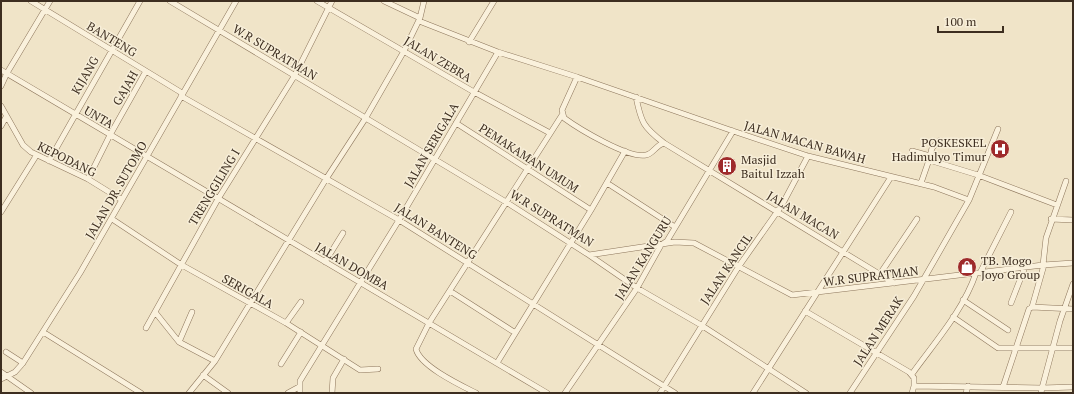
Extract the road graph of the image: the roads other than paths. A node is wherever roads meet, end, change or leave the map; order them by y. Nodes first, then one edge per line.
1 (32, 1) edge
2 (50, 1) edge
3 (140, 1) edge
4 (170, 1) edge
5 (236, 1) edge
6 (317, 1) edge
7 (332, 1) edge
8 (384, 1) edge
9 (424, 1) edge
10 (494, 1) edge
11 (329, 8) junction
12 (44, 10) junction
13 (419, 19) junction
14 (219, 30) junction
15 (469, 42) junction
16 (111, 50) junction
17 (404, 51) junction
18 (498, 52) junction
19 (1, 70) edge
20 (146, 71) junction
21 (7, 73) junction
22 (295, 75) junction
23 (577, 77) junction
24 (1, 86) edge
25 (474, 92) junction
26 (181, 95) junction
27 (636, 97) junction
28 (1, 106) edge
29 (74, 114) junction
30 (562, 115) junction
31 (5, 116) edge
32 (365, 119) junction
33 (456, 122) junction
34 (1, 126) edge
35 (998, 129) dead end
36 (733, 131) junction
37 (550, 133) junction
38 (110, 135) junction
39 (255, 139) junction
40 (939, 141) dead end
41 (664, 143) junction
42 (625, 151) junction
43 (912, 151) dead end
44 (36, 156) junction
45 (808, 156) junction
46 (146, 157) junction
47 (930, 158) junction
48 (49, 160) junction
49 (434, 160) junction
50 (526, 169) junction
51 (709, 170) junction
52 (978, 175) junction
53 (891, 177) junction
54 (326, 178) junction
55 (88, 179) junction
56 (1066, 181) dead end
57 (607, 183) junction
58 (922, 183) junction
59 (218, 199) junction
60 (122, 200) junction
61 (969, 200) junction
62 (506, 202) junction
63 (1057, 205) junction
64 (591, 210) junction
65 (778, 211) junction
66 (1, 212) edge
67 (1011, 212) dead end
68 (112, 219) junction
69 (916, 219) dead end
70 (1052, 219) junction
71 (399, 220) junction
72 (1073, 220) edge
73 (675, 227) junction
74 (343, 233) dead end
75 (289, 241) junction
76 (570, 243) junction
77 (661, 245) junction
78 (843, 251) junction
79 (589, 255) junction
80 (325, 262) junction
81 (468, 262) junction
82 (180, 264) junction
83 (1073, 264) edge
84 (1044, 265) junction
85 (739, 266) junction
86 (1025, 267) junction
87 (978, 273) junction
88 (880, 274) junction
89 (923, 279) junction
90 (361, 282) junction
91 (894, 283) junction
92 (1073, 284) edge
93 (637, 288) junction
94 (450, 291) junction
95 (817, 292) junction
96 (963, 300) junction
97 (301, 302) dead end
98 (1011, 302) dead end
99 (532, 303) junction
100 (250, 304) junction
101 (1032, 307) junction
102 (1073, 309) edge
103 (1064, 310) junction
104 (155, 312) junction
105 (192, 312) dead end
106 (805, 312) junction
107 (953, 317) junction
108 (286, 323) junction
109 (429, 323) junction
110 (701, 325) junction
111 (146, 328) dead end
112 (1008, 330) dead end
113 (43, 332) junction
114 (301, 332) junction
115 (514, 332) junction
116 (179, 342) junction
117 (598, 344) junction
118 (321, 345) junction
119 (1017, 347) junction
120 (1054, 348) junction
121 (1073, 348) edge
122 (6, 352) dead end
123 (876, 352) junction
124 (344, 359) junction
125 (215, 361) junction
126 (23, 363) junction
127 (497, 363) junction
128 (281, 364) dead end
129 (769, 368) junction
130 (378, 369) dead end
131 (1, 372) edge
132 (912, 374) junction
133 (203, 375) junction
134 (8, 376) junction
135 (1, 379) edge
136 (914, 386) junction
137 (968, 386) junction
138 (299, 387) junction
139 (665, 387) junction
140 (1003, 387) junction
141 (1073, 387) edge
142 (1041, 390) edge
143 (31, 393) edge
144 (141, 393) edge
145 (189, 393) edge
146 (228, 393) edge
147 (288, 393) edge
148 (300, 393) edge
149 (332, 393) edge
150 (476, 393) edge
151 (547, 393) edge
152 (565, 393) edge
153 (660, 393) edge
154 (675, 393) edge
155 (753, 393) edge
156 (806, 393) edge
157 (850, 393) edge
158 (912, 393) edge
159 (966, 393) edge

1 - 12 street, BANTENG
2 - 12 street
3 - 16 street, KIJANG
4 - 14 street, W.R SUPRATMAN
5 - 14 street, JALAN DR. SUTOMO
6 - 11 street, JALAN ZEBRA
7 - 11 street, TRENGGILING I
8 - 13 street, JALAN MACAN BAWAH
9 - 13 street
10 - 15 street
11 - 17 street, JALAN ZEBRA
11 - 22 street, TRENGGILING I
12 - 16 street, BANTENG
12 - 21 street
13 - 15 street, JALAN MACAN BAWAH
13 - 17 street
14 - 22 street, W.R SUPRATMAN
14 - 26 street, JALAN DR. SUTOMO
15 - 18 street, JALAN MACAN BAWAH
16 - 20 street, BANTENG
16 - 29 street, KIJANG
17 - 25 street, JALAN ZEBRA
17 - 32 street
18 - 23 street, JALAN MACAN BAWAH
18 - 25 street, JALAN SERIGALA
19 - 21 street, UNTA
20 - 26 street, BANTENG
20 - 38 street, GAJAH
21 - 24 street
21 - 29 street, UNTA
22 - 32 street, W.R SUPRATMAN
22 - 39 street, TRENGGILING I
23 - 27 street, JALAN MACAN BAWAH
23 - 30 street
25 - 33 street, JALAN SERIGALA
25 - 37 street, JALAN ZEBRA
26 - 39 street, JALAN BANTENG
26 - 46 street, JALAN DR. SUTOMO
27 - 36 street, JALAN MACAN BAWAH
27 - 41 street, JALAN MACAN
28 - 31 street, KEPODANG
29 - 38 street, UNTA
29 - 48 street, KIJANG
30 - 37 street
30 - 42 street
31 - 34 street
31 - 44 street, KEPODANG
32 - 49 street, W.R SUPRATMAN
32 - 54 street
33 - 49 street, JALAN SERIGALA
33 - 50 street, PEMAKAMAN UMUM
35 - 52 street, JALAN MERAK
36 - 45 street, JALAN MACAN BAWAH
36 - 51 street, JALAN KANGURU
37 - 50 street
38 - 46 street, UNTA
38 - 55 street, GAJAH
39 - 54 street, JALAN BANTENG
39 - 59 street, TRENGGILING I
40 - 47 street
41 - 42 street
41 - 51 street, JALAN MACAN
42 - 57 street
43 - 47 street
44 - 48 street, KEPODANG
44 - 66 street
45 - 53 street, JALAN MACAN BAWAH
45 - 65 street, JALAN KANCIL
46 - 59 street, JALAN DOMBA
46 - 60 street, JALAN DR. SUTOMO
47 - 52 street
47 - 58 street
48 - 55 street, KEPODANG
49 - 62 street, W.R SUPRATMAN
49 - 71 street, JALAN SERIGALA
50 - 62 street
50 - 64 street, PEMAKAMAN UMUM
51 - 65 street, JALAN MACAN
51 - 73 street, JALAN KANGURU
52 - 61 street, JALAN MERAK
52 - 63 street
53 - 58 street, JALAN MACAN BAWAH
53 - 78 street
54 - 71 street, JALAN BANTENG
54 - 75 street
55 - 60 street, KEPODANG
56 - 63 street
57 - 64 street
57 - 73 street
58 - 61 street, JALAN MACAN BAWAH
59 - 75 street, JALAN DOMBA
59 - 82 street, TRENGGILING I
60 - 68 street, JALAN DR. SUTOMO
61 - 89 street, JALAN MERAK
62 - 76 street, W.R SUPRATMAN
62 - 81 street
63 - 70 street
64 - 76 street
65 - 78 street, JALAN MACAN
65 - 85 street, JALAN KANCIL
67 - 87 street
68 - 82 street, SERIGALA
68 - 113 street, JALAN DR. SUTOMO
69 - 88 street
70 - 72 street
70 - 84 street
71 - 81 street, JALAN BANTENG
71 - 90 street, JALAN SERIGALA
73 - 77 street, JALAN KANGURU
74 - 80 street
75 - 80 street, JALAN DOMBA
75 - 100 street
76 - 79 street, W.R SUPRATMAN
76 - 99 street
77 - 79 street, W.R SUPRATMAN
77 - 85 street, W.R SUPRATMAN
77 - 93 street, JALAN KANGURU
78 - 88 street, JALAN MACAN
78 - 95 street
79 - 93 street
80 - 90 street, JALAN DOMBA
81 - 94 street
81 - 99 street, JALAN BANTENG
82 - 100 street, SERIGALA
82 - 104 street, TRENGGILING I
83 - 84 street, W.R SUPRATMAN
84 - 86 street, W.R SUPRATMAN
84 - 101 street
85 - 95 street, W.R SUPRATMAN
85 - 110 street, JALAN KANCIL
86 - 87 street, W.R SUPRATMAN
86 - 98 street
87 - 89 street, W.R SUPRATMAN
87 - 96 street
88 - 91 street, JALAN MACAN
89 - 91 street, W.R SUPRATMAN
89 - 123 street, JALAN MERAK
90 - 109 street, JALAN DOMBA
90 - 118 street, JALAN SERIGALA
91 - 95 street, W.R SUPRATMAN
92 - 103 street
93 - 110 street
93 - 117 street, JALAN KANGURU
94 - 109 street
94 - 115 street
95 - 106 street
96 - 107 street
96 - 112 street
97 - 108 street
99 - 115 street
99 - 117 street, JALAN BANTENG
100 - 108 street, SERIGALA
100 - 125 street
101 - 103 street
101 - 119 street
102 - 103 street
103 - 120 street
104 - 111 street, TRENGGILING I
104 - 116 street
105 - 116 street
106 - 123 street
106 - 129 street
107 - 119 street
107 - 132 street
108 - 114 street, SERIGALA
109 - 127 street, JALAN DOMBA
109 - 150 street
110 - 129 street
110 - 139 street, JALAN KANCIL
113 - 126 street, JALAN DR. SUTOMO
113 - 144 street
114 - 118 street, SERIGALA
114 - 128 street
115 - 127 street
116 - 125 street
117 - 139 street, JALAN BANTENG
117 - 152 street, JALAN KANGURU
118 - 124 street, SERIGALA
118 - 138 street, JALAN SERIGALA
119 - 120 street
119 - 140 street
120 - 121 street
120 - 142 street
122 - 126 street
123 - 132 street
123 - 157 street, JALAN MERAK
124 - 130 street, SERIGALA
124 - 149 street
125 - 133 street
126 - 134 street, JALAN DR. SUTOMO
127 - 151 street, JALAN DOMBA
129 - 155 street
129 - 156 street
131 - 134 street
132 - 136 street
133 - 145 street
133 - 146 street
134 - 135 street, JALAN DR. SUTOMO
134 - 143 street
136 - 137 street
136 - 158 street
137 - 140 street
137 - 159 street
138 - 147 street
138 - 148 street
139 - 153 street, JALAN KANCIL
139 - 154 street, JALAN BANTENG
140 - 142 street
141 - 142 street

